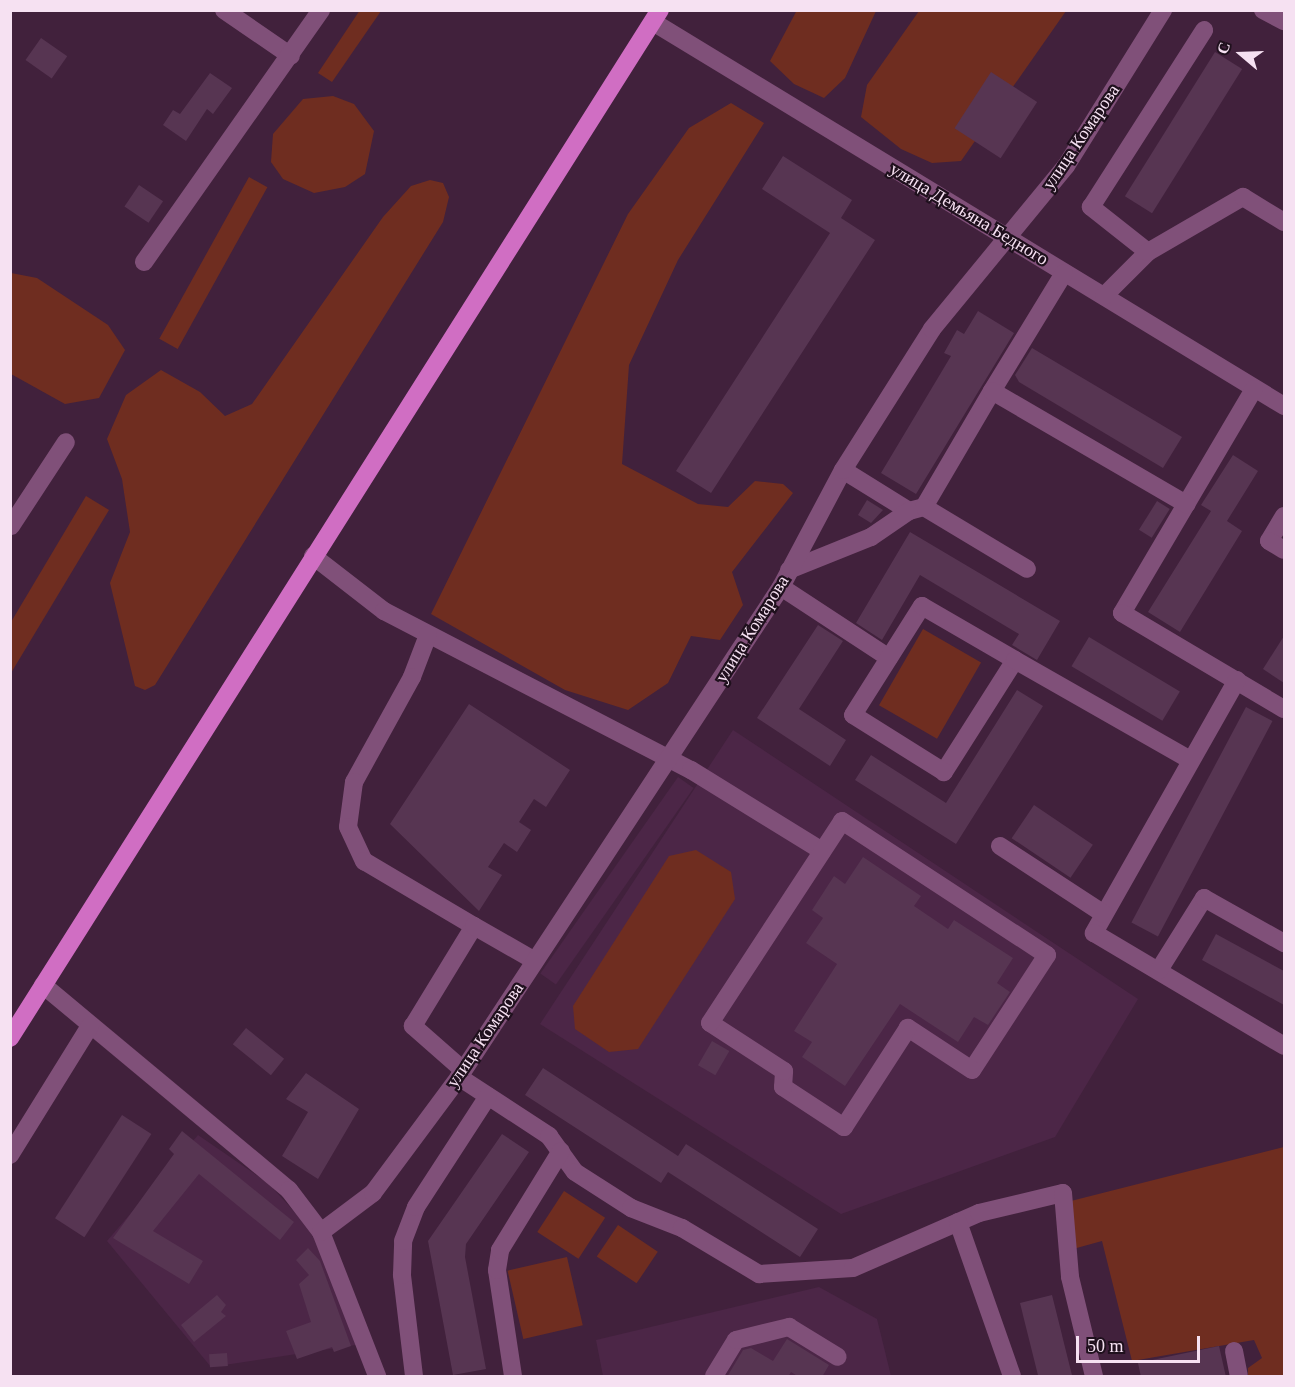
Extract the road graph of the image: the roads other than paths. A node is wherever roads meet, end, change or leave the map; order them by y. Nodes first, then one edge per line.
1 (224, 10) edge
2 (321, 10) edge
3 (1163, 10) edge
4 (1263, 10) edge
5 (656, 16) edge
6 (1284, 21) edge
7 (1204, 30) dead end
8 (291, 56) junction
9 (1284, 222) edge
10 (1007, 237) junction
11 (1148, 252) junction
12 (144, 262) dead end
13 (1064, 273) junction
14 (1104, 296) junction
15 (1254, 389) junction
16 (992, 392) junction
17 (1284, 406) edge
18 (66, 442) dead end
19 (843, 470) junction
20 (1186, 504) junction
21 (917, 509) junction
22 (1284, 516) edge
23 (11, 526) edge
24 (1284, 550) edge
25 (313, 556) junction
26 (1027, 569) dead end
27 (789, 570) junction
28 (781, 587) junction
29 (428, 635) junction
30 (889, 658) junction
31 (1015, 660) junction
32 (1237, 681) junction
33 (1284, 709) edge
34 (666, 760) junction
35 (1190, 760) junction
36 (1000, 846) dead end
37 (822, 851) junction
38 (1104, 915) junction
39 (474, 926) junction
40 (1284, 943) edge
41 (535, 961) junction
42 (1159, 970) junction
43 (43, 985) junction
44 (90, 1026) junction
45 (10, 1038) edge
46 (1284, 1046) edge
47 (461, 1073) junction
48 (489, 1096) junction
49 (561, 1151) junction
50 (10, 1155) edge
51 (958, 1222) junction
52 (321, 1232) junction
53 (1234, 1351) dead end
54 (838, 1357) dead end
55 (376, 1377) edge
56 (414, 1377) edge
57 (513, 1377) edge
58 (714, 1377) edge
59 (1012, 1377) edge
60 (1094, 1377) edge
61 (1239, 1377) edge

1 - 8 street
2 - 8 street
3 - 10 street, улица Комарова
4 - 6 street
5 - 10 street, улица Демьяна Бедного
5 - 25 main road
7 - 11 street
8 - 12 street
9 - 11 street
10 - 13 street, улица Демьяна Бедного
10 - 19 street, улица Комарова
11 - 14 street
13 - 14 street, улица Демьяна Бедного
13 - 16 street
14 - 15 street, улица Демьяна Бедного
15 - 17 street, улица Демьяна Бедного
15 - 20 street
16 - 20 street
16 - 21 street
18 - 23 street
19 - 21 street
19 - 27 street, улица Комарова
20 - 32 street
21 - 26 street
21 - 27 street
22 - 24 street
25 - 29 street
25 - 43 main road
27 - 28 street, улица Комарова
28 - 30 street
28 - 34 street, улица Комарова
29 - 34 street
29 - 39 street
30 - 31 street
30 - 31 street
31 - 35 street
32 - 33 street
32 - 35 street
34 - 37 street
34 - 41 street, улица Комарова
35 - 38 street
36 - 38 street
37 - 37 street
38 - 42 street
39 - 41 street
39 - 47 street
40 - 42 street
41 - 47 street, улица Комарова
42 - 46 street
43 - 44 street
43 - 45 main road
44 - 50 street
44 - 52 street
47 - 48 street
47 - 52 street, улица Комарова
48 - 49 street
48 - 56 street
49 - 51 street
49 - 57 street
51 - 59 street
51 - 60 street
52 - 55 street
53 - 61 street
54 - 58 street

